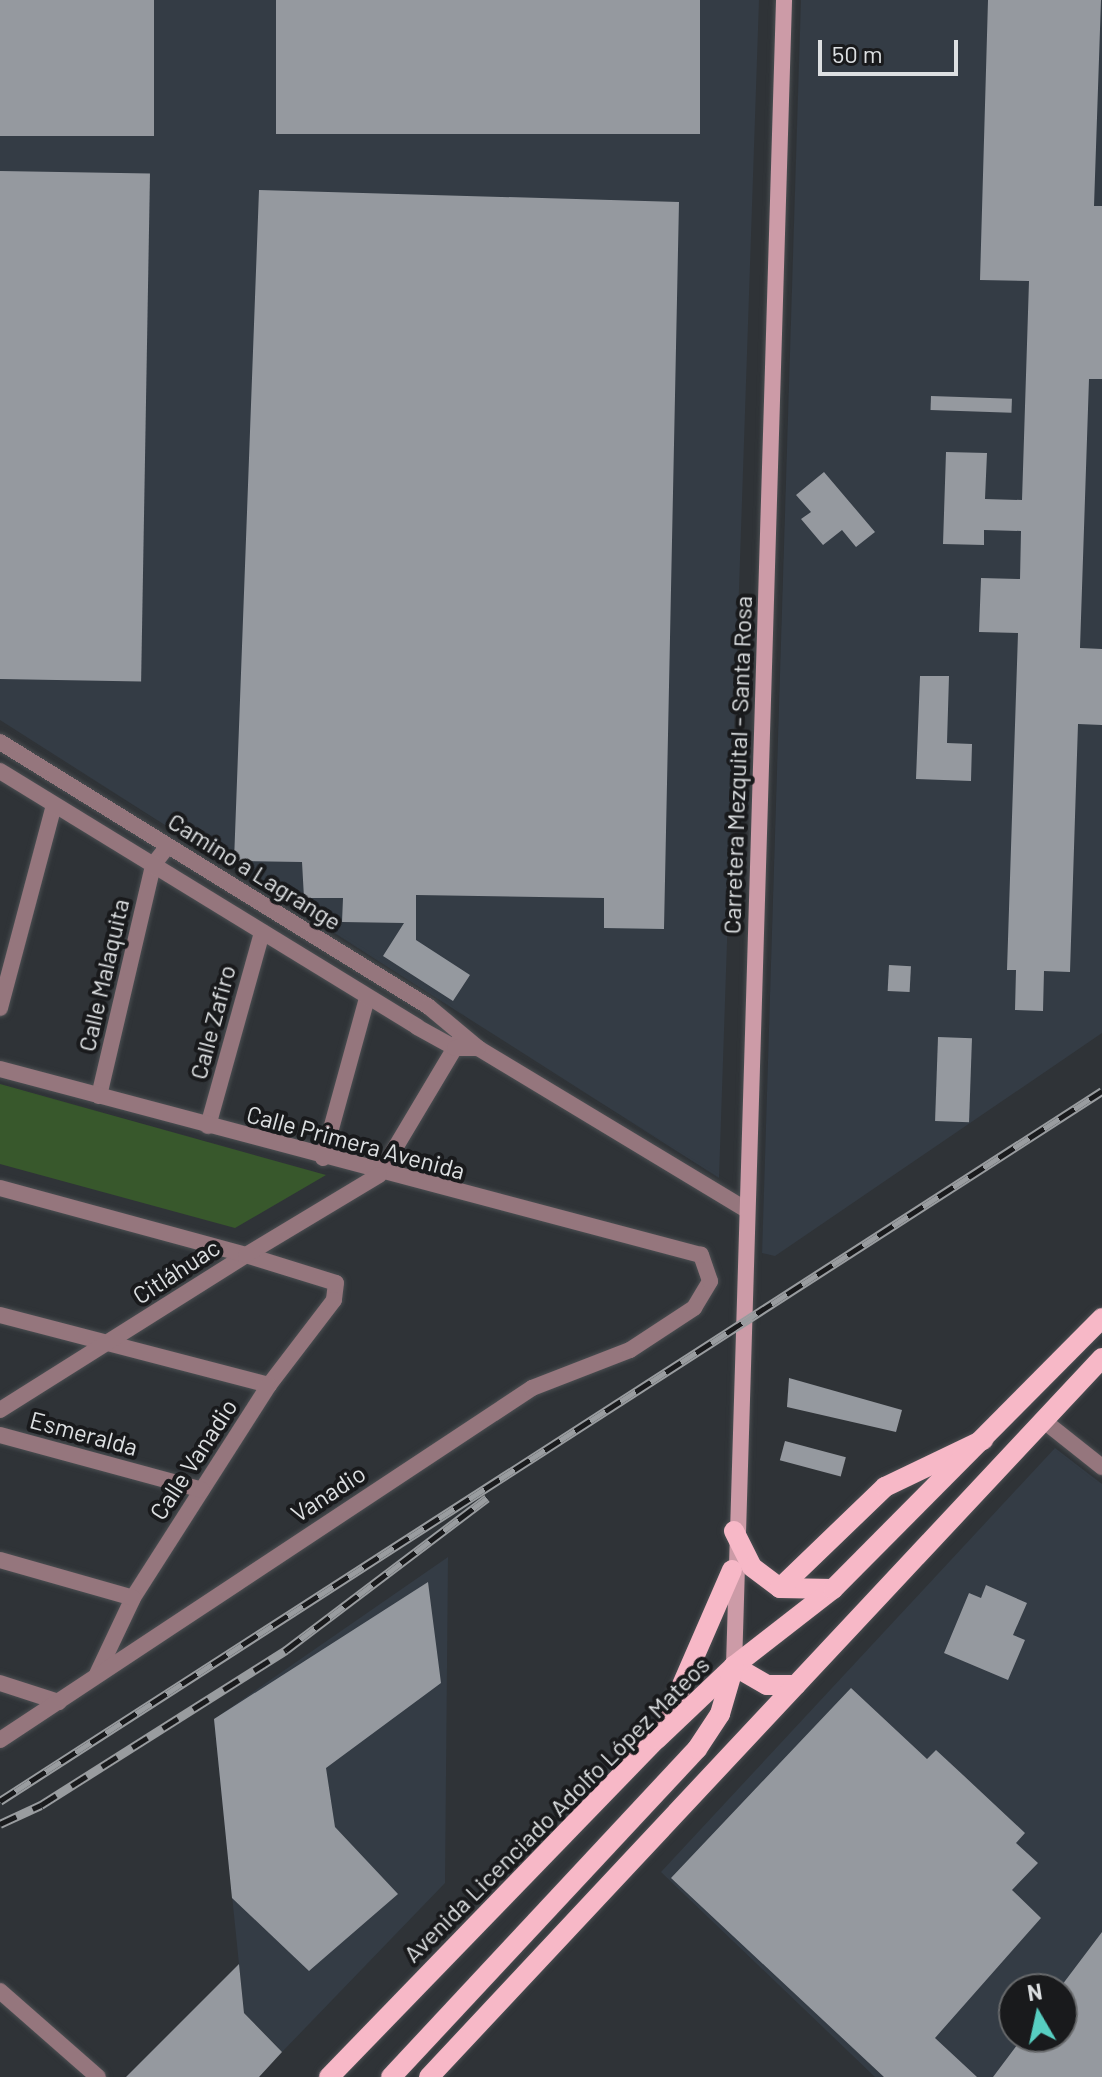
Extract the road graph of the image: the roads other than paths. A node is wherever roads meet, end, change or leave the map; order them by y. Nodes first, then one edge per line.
1 (784, 0) edge
2 (0, 742) edge
3 (0, 771) edge
4 (54, 805) junction
5 (168, 846) junction
6 (153, 865) junction
7 (262, 932) junction
8 (367, 998) junction
9 (0, 1008) edge
10 (465, 1031) junction
11 (455, 1048) junction
12 (478, 1048) junction
13 (0, 1069) edge
14 (99, 1096) junction
15 (208, 1126) junction
16 (323, 1158) junction
17 (379, 1175) junction
18 (0, 1188) edge
19 (747, 1210) junction
20 (246, 1255) junction
21 (694, 1308) joint
22 (0, 1315) edge
23 (1102, 1318) edge
24 (106, 1344) junction
25 (1102, 1358) edge
26 (269, 1385) junction
27 (0, 1410) edge
28 (1044, 1421) junction
29 (0, 1435) edge
30 (987, 1439) junction
31 (1102, 1467) edge
32 (202, 1490) junction
33 (734, 1531) junction
34 (0, 1560) edge
35 (732, 1570) junction
36 (780, 1588) junction
37 (833, 1589) junction
38 (133, 1598) junction
39 (734, 1666) junction
40 (97, 1674) junction
41 (0, 1683) edge
42 (796, 1685) junction
43 (59, 1702) junction
44 (657, 1739) junction
45 (0, 1740) edge
46 (0, 1991) edge
47 (98, 2077) edge
48 (329, 2077) edge
49 (391, 2077) edge
50 (429, 2077) edge

1 - 19 main road, Carretera Mezquital - Santa Rosa
2 - 5 street, Camino a Lagrange
3 - 4 street, Camino a Lagrange
4 - 6 street, Camino a Lagrange
4 - 9 street
5 - 6 street
5 - 10 street, Camino a Lagrange
6 - 7 street, Camino a Lagrange
6 - 14 street, Calle Malaquita
7 - 8 street, Camino a Lagrange
7 - 15 street, Calle Zafiro
8 - 11 street, Camino a Lagrange
8 - 16 street
10 - 11 street
10 - 12 street, Camino a Lagrange
11 - 12 street, Camino a Lagrange
11 - 17 street
12 - 19 street, Camino a Lagrange
13 - 14 street, Calle Primera Avenida
14 - 15 street, Calle Primera Avenida
15 - 16 street, Calle Primera Avenida
16 - 17 street, Calle Primera Avenida
17 - 20 street, Citláhuac
17 - 21 street, Calle Primera Avenida
18 - 20 street
19 - 33 main road, Carretera Mezquital - Santa Rosa
20 - 24 street, Citláhuac
20 - 26 street, Calle Vanadio
21 - 40 street, Vanadio
22 - 24 street
23 - 30 main road, Avenida Licenciado Adolfo López Mateos
24 - 26 street
24 - 27 street, Citláhuac
25 - 28 main road
26 - 32 street, Calle Vanadio
28 - 31 street
28 - 42 main road
29 - 32 street, Esmeralda
30 - 36 main road
30 - 37 main road, Avenida Licenciado Adolfo López Mateos
32 - 38 street, Calle Vanadio
33 - 35 main road, Carretera Mezquital - Santa Rosa
33 - 36 main road
34 - 38 street
35 - 39 main road, Carretera Mezquital - Santa Rosa
35 - 44 main road
36 - 37 main road
37 - 39 main road, Avenida Licenciado Adolfo López Mateos
38 - 40 street, Calle Vanadio
39 - 42 main road
39 - 44 main road, Avenida Licenciado Adolfo López Mateos
39 - 49 main road
40 - 43 street, Vanadio
41 - 43 street
42 - 50 main road
43 - 45 street, Vanadio
44 - 48 main road, Avenida Licenciado Adolfo López Mateos
46 - 47 street

